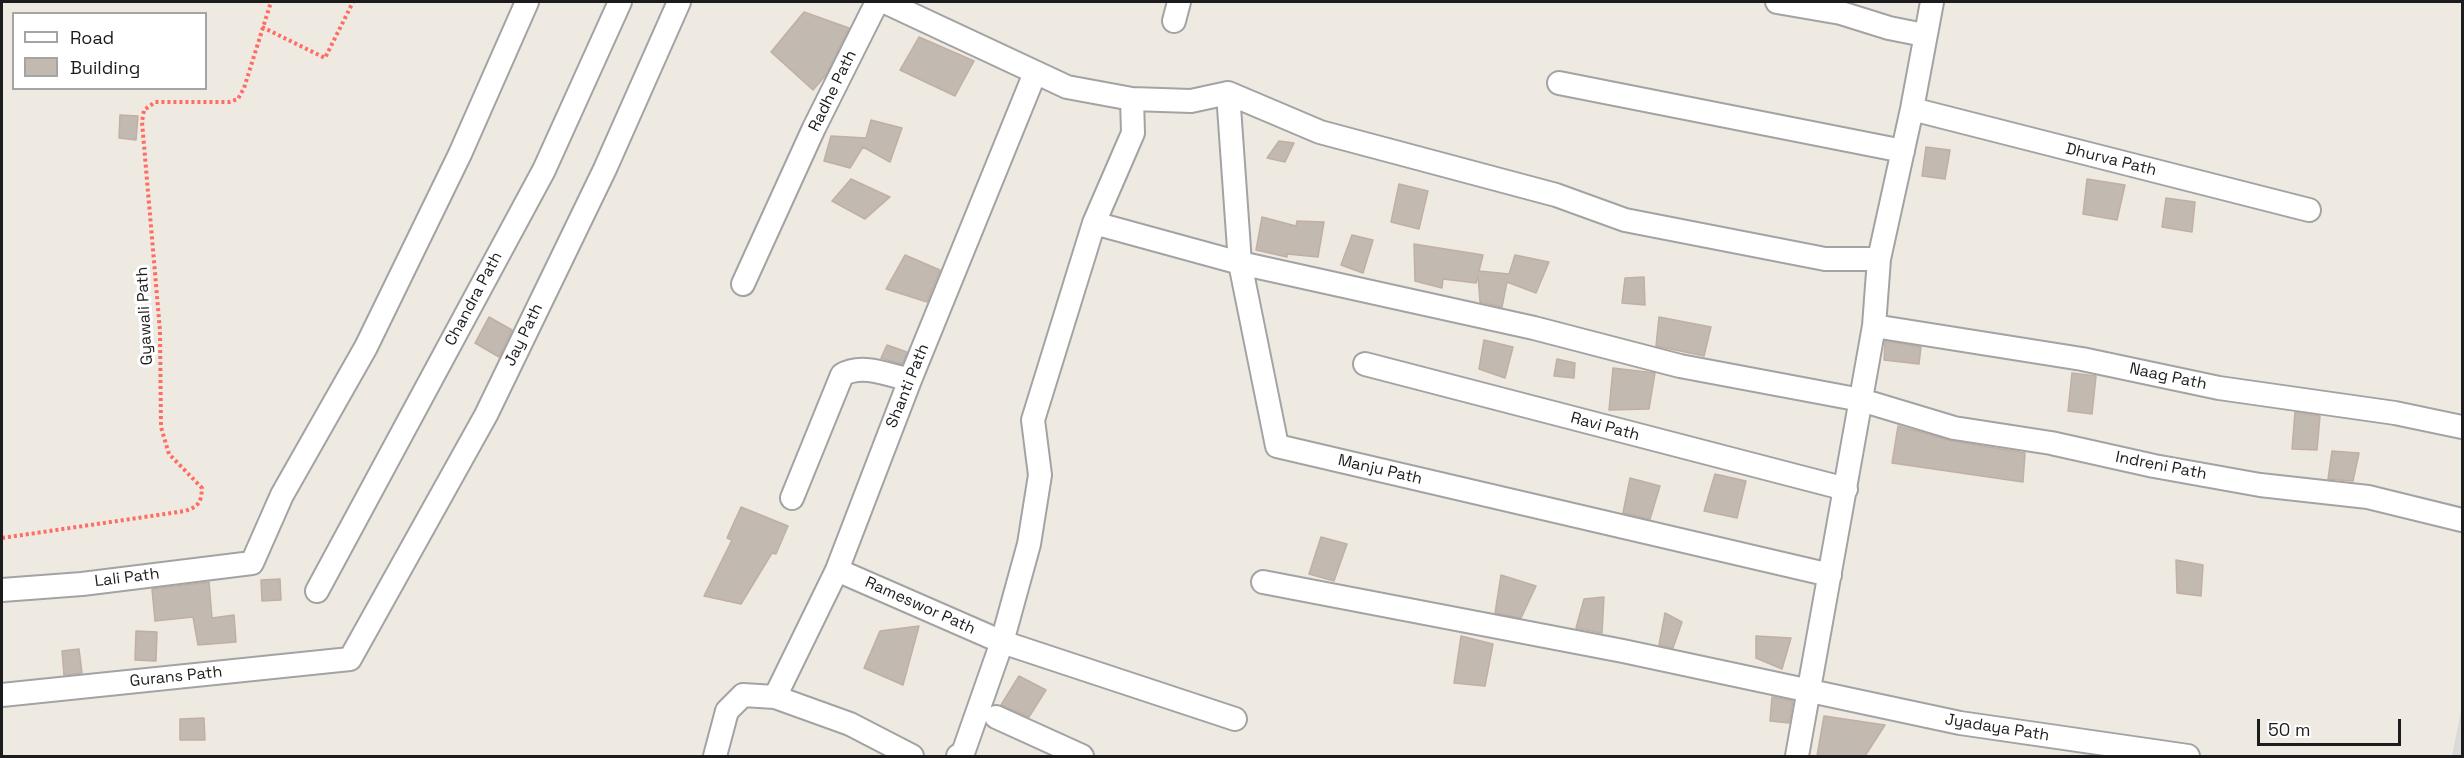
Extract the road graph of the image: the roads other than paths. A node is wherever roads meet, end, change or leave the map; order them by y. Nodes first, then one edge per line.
1 (527, 2) edge
2 (620, 2) edge
3 (679, 2) edge
4 (877, 2) edge
5 (885, 2) edge
6 (1777, 2) edge
7 (1932, 2) edge
8 (1924, 35) junction
9 (1035, 73) junction
10 (1559, 83) dead end
11 (1228, 93) junction
12 (1132, 99) junction
13 (1912, 110) junction
14 (1903, 151) junction
15 (2309, 210) dead end
16 (1094, 223) junction
17 (1879, 259) junction
18 (1240, 263) junction
19 (743, 284) dead end
20 (1874, 327) junction
21 (1365, 364) dead end
22 (910, 380) junction
23 (1861, 400) junction
24 (2463, 427) edge
25 (1846, 489) junction
26 (792, 498) dead end
27 (2463, 520) edge
28 (837, 570) junction
29 (1830, 575) junction
30 (1263, 582) dead end
31 (2, 590) edge
32 (317, 591) dead end
33 (1002, 642) junction
34 (350, 659) joint
35 (1808, 691) junction
36 (2, 694) edge
37 (775, 697) junction
38 (996, 717) dead end
39 (1235, 719) dead end
40 (1074, 755) edge
41 (715, 756) edge
42 (912, 756) edge
43 (958, 756) edge
44 (1797, 756) edge
45 (2188, 756) edge

1 - 31 street, Lali Path
2 - 32 street, Chandra Path
3 - 34 street, Jay Path
4 - 19 street, Radhe Path
5 - 9 street
6 - 8 street
7 - 8 street
8 - 13 street
9 - 12 street
9 - 22 street, Shanti Path
10 - 14 street
11 - 12 street
11 - 17 street
11 - 18 street, Manju Path
12 - 16 street
13 - 14 street
13 - 15 street, Dhurva Path
14 - 17 street
16 - 18 street, Indreni Path
16 - 33 street
17 - 20 street
18 - 23 street, Indreni Path
18 - 29 street, Manju Path
20 - 23 street
20 - 24 street, Naag Path
21 - 25 street, Ravi Path
22 - 26 street
22 - 28 street, Shanti Path
23 - 25 street
23 - 27 street, Indreni Path
25 - 29 street
28 - 33 street, Rameswor Path
28 - 37 street, Shanti Path
29 - 35 street
30 - 35 street, Jyadaya Path
33 - 39 street, Rameswor Path
33 - 43 street
34 - 36 street, Gurans Path
35 - 44 street
35 - 45 street, Jyadaya Path
37 - 41 street
37 - 42 street
38 - 40 street

